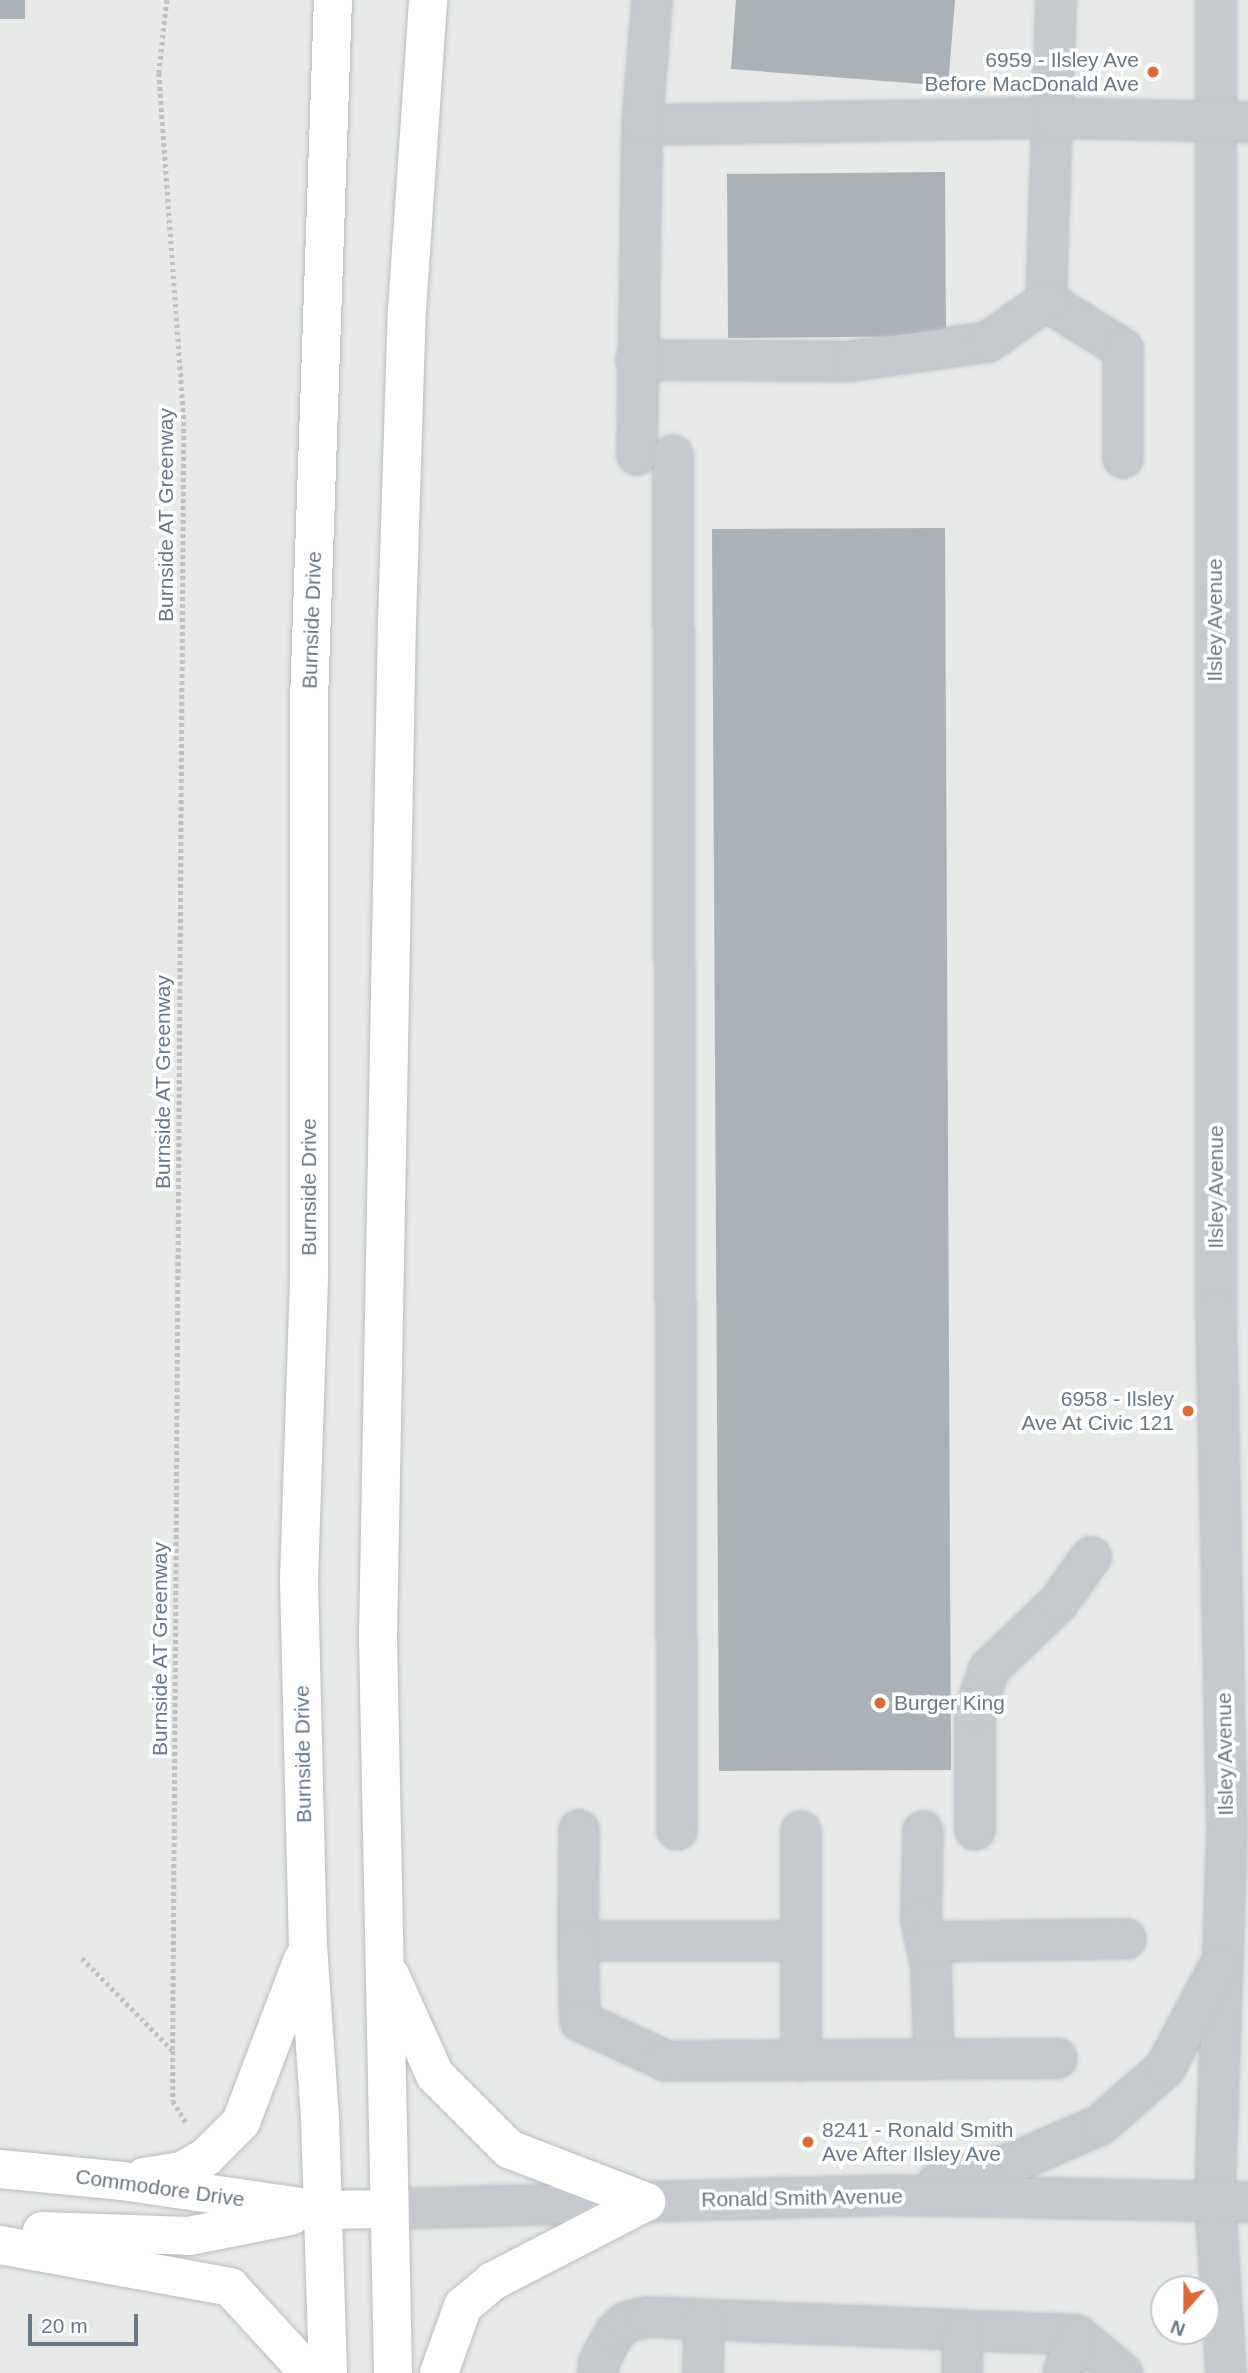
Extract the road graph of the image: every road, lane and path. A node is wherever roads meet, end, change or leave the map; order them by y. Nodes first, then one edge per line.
1 (167, 0) edge
2 (333, 0) edge
3 (428, 0) edge
4 (652, 0) edge
5 (1056, 0) edge
6 (1216, 0) edge
7 (1052, 118) junction
8 (1233, 123) edge
9 (642, 125) junction
10 (1046, 301) junction
11 (636, 360) junction
12 (1123, 458) dead end
13 (1232, 1174) edge
14 (1091, 1557) dead end
15 (1235, 1600) edge
16 (1236, 1749) edge
17 (579, 1830) dead end
18 (677, 1830) dead end
19 (975, 1830) dead end
20 (801, 1831) dead end
21 (923, 1831) dead end
22 (1126, 1939) dead end
23 (578, 1941) junction
24 (801, 1941) junction
25 (928, 1942) junction
26 (308, 1948) junction
27 (1224, 1957) junction
28 (82, 1958) dead end
29 (383, 1961) junction
30 (173, 2051) junction
31 (1057, 2058) dead end
32 (934, 2059) junction
33 (801, 2061) junction
34 (206, 2157) junction
35 (0, 2169) edge
36 (122, 2181) junction
37 (1232, 2187) edge
38 (889, 2195) junction
39 (646, 2202) junction
40 (389, 2209) junction
41 (320, 2210) junction
42 (0, 2230) edge
43 (0, 2245) edge
44 (704, 2320) junction
45 (962, 2331) junction
46 (1077, 2335) junction
47 (303, 2373) edge
48 (328, 2373) edge
49 (393, 2373) edge
50 (439, 2373) edge
51 (598, 2373) edge
52 (703, 2373) edge
53 (962, 2373) edge
54 (1063, 2373) edge
55 (1122, 2373) edge
56 (1226, 2373) edge

1 - 30 path, Burnside AT Greenway
2 - 26 main road, Burnside Drive
3 - 29 main road
4 - 9 street
5 - 7 street
6 - 8 street, Ilsley Avenue
7 - 8 street
7 - 9 street
7 - 10 street
8 - 13 street, Ilsley Avenue
9 - 11 street
10 - 11 street
10 - 12 street
11 - 18 street
13 - 15 street, Ilsley Avenue
14 - 19 street
15 - 16 street, Ilsley Avenue
16 - 27 street, Ilsley Avenue
17 - 23 street
20 - 24 street
21 - 25 street
22 - 25 street
23 - 24 street
23 - 33 street
24 - 33 street
25 - 32 street
26 - 34 main road
26 - 41 main road, Burnside Drive
27 - 37 street, Ilsley Avenue
27 - 38 street
28 - 30 path
29 - 39 main road
29 - 40 main road
30 - 34 path, Burnside AT Greenway
31 - 32 street
32 - 33 street
34 - 36 main road
35 - 36 main road, Commodore Drive
36 - 41 main road, Commodore Drive
37 - 38 street, Ronald Smith Avenue
37 - 56 street, Ilsley Avenue
38 - 39 street, Ronald Smith Avenue
39 - 40 street, Ronald Smith Avenue
39 - 50 main road
40 - 41 main road, Commodore Drive
40 - 49 main road
41 - 42 main road, Commodore Drive
41 - 48 main road, Burnside Drive
43 - 47 main road
44 - 45 street
44 - 51 street
44 - 52 street
45 - 46 street
45 - 53 street
46 - 54 street
46 - 55 street

